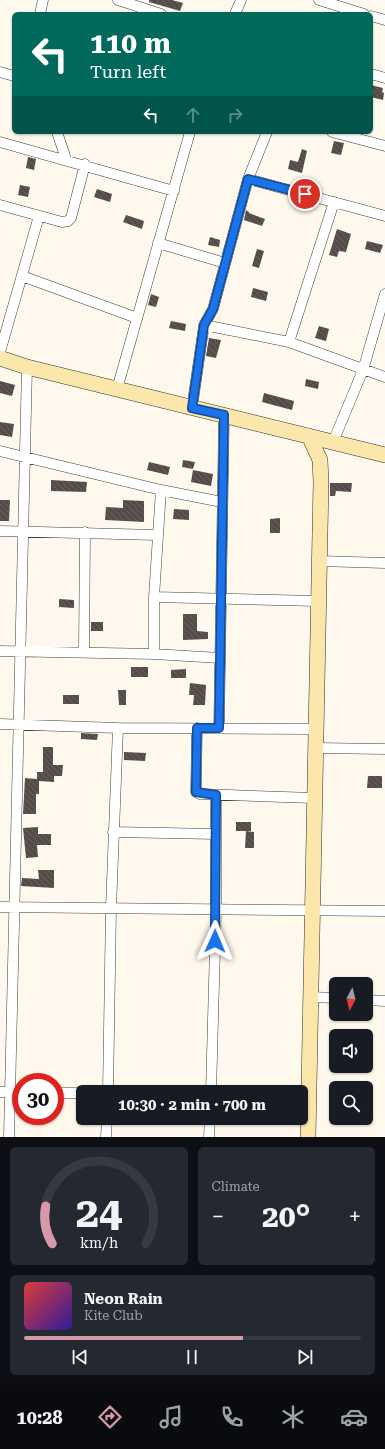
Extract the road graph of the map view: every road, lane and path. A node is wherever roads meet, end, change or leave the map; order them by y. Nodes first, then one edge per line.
1 (43, 0) edge
2 (118, 0) edge
3 (241, 0) edge
4 (319, 0) edge
5 (339, 7) edge
6 (40, 12) edge
7 (155, 12) edge
8 (236, 12) edge
9 (357, 12) edge
10 (373, 17) edge
11 (385, 20) edge
12 (0, 72) edge
13 (12, 75) edge
14 (373, 75) edge
15 (385, 78) edge
16 (59, 134) edge
17 (189, 134) edge
18 (266, 134) edge
19 (340, 134) edge
20 (0, 142) edge
21 (385, 146) edge
22 (66, 159) junction
23 (84, 164) junction
24 (248, 179) junction
25 (174, 190) junction
26 (334, 202) junction
27 (0, 206) edge
28 (39, 216) junction
29 (385, 216) edge
30 (158, 243) junction
31 (226, 263) junction
32 (22, 276) junction
33 (385, 294) edge
34 (137, 318) junction
35 (204, 325) junction
36 (289, 342) junction
37 (0, 352) edge
38 (0, 358) edge
39 (27, 367) junction
40 (363, 370) junction
41 (385, 378) edge
42 (117, 389) junction
43 (192, 408) junction
44 (224, 415) junction
45 (309, 436) junction
46 (337, 443) junction
47 (0, 451) edge
48 (385, 455) edge
49 (23, 456) junction
50 (320, 460) junction
51 (161, 490) junction
52 (222, 502) junction
53 (0, 531) edge
54 (23, 532) junction
55 (85, 532) junction
56 (158, 535) junction
57 (319, 561) junction
58 (385, 563) edge
59 (154, 597) junction
60 (221, 599) junction
61 (318, 601) junction
62 (0, 651) edge
63 (22, 652) junction
64 (84, 652) junction
65 (154, 654) junction
66 (220, 658) junction
67 (0, 724) edge
68 (19, 725) junction
69 (118, 728) junction
70 (197, 728) junction
71 (219, 728) junction
72 (315, 728) junction
73 (315, 748) junction
74 (385, 749) edge
75 (216, 795) junction
76 (314, 798) junction
77 (113, 832) junction
78 (216, 834) junction
79 (0, 907) edge
80 (14, 907) junction
81 (111, 908) junction
82 (216, 910) junction
83 (311, 910) junction
84 (385, 911) edge
85 (310, 997) junction
86 (329, 998) edge
87 (373, 1000) edge
88 (385, 1000) edge
89 (108, 1085) edge
90 (211, 1085) edge
91 (305, 1085) edge
92 (5, 1092) edge
93 (64, 1093) edge
94 (76, 1093) edge
95 (107, 1125) edge
96 (210, 1125) edge
97 (307, 1125) edge
98 (9, 1137) edge
99 (106, 1137) edge
100 (209, 1137) edge
101 (308, 1137) edge

1 - 6 street
2 - 7 street
3 - 8 street
4 - 5 street
5 - 9 street
10 - 11 street
12 - 13 street
14 - 15 street
16 - 22 street
17 - 25 street
18 - 24 street
19 - 21 street
20 - 22 street
22 - 23 street
23 - 25 street
23 - 28 street
24 - 26 street
24 - 31 street
25 - 30 street
26 - 29 street
26 - 36 street
27 - 28 street
28 - 32 street
30 - 31 street
30 - 34 street
31 - 35 street
32 - 34 street
32 - 37 street
33 - 40 street
34 - 42 street
35 - 36 street
35 - 43 street
36 - 40 street
38 - 39 street
39 - 42 street
39 - 49 street
40 - 41 street
40 - 46 street
42 - 43 street
43 - 44 street
44 - 45 street
44 - 52 street
45 - 46 street
45 - 50 street
46 - 48 street
46 - 50 street
47 - 49 street
49 - 51 street
49 - 54 street
50 - 57 street
51 - 52 street
51 - 56 street
52 - 60 street
53 - 54 street
54 - 55 street
54 - 63 street
55 - 56 street
55 - 64 street
56 - 59 street
57 - 58 street
57 - 61 street
59 - 60 street
59 - 65 street
60 - 61 street
60 - 66 street
61 - 72 street
62 - 63 street
63 - 64 street
63 - 68 street
64 - 65 street
65 - 66 street
66 - 71 street
67 - 68 street
68 - 69 street
68 - 80 street
69 - 70 street
69 - 77 street
70 - 71 street
70 - 75 street
71 - 72 street
72 - 73 street
73 - 74 street
73 - 76 street
75 - 76 street
75 - 78 street
76 - 83 street
77 - 78 street
77 - 81 street
78 - 82 street
79 - 80 street
80 - 81 street
80 - 92 street
81 - 82 street
81 - 89 street
82 - 83 street
82 - 90 street
83 - 84 street
83 - 85 street
85 - 86 street
85 - 91 street
87 - 88 street
92 - 98 street
93 - 94 street
95 - 99 street
96 - 100 street
97 - 101 street

